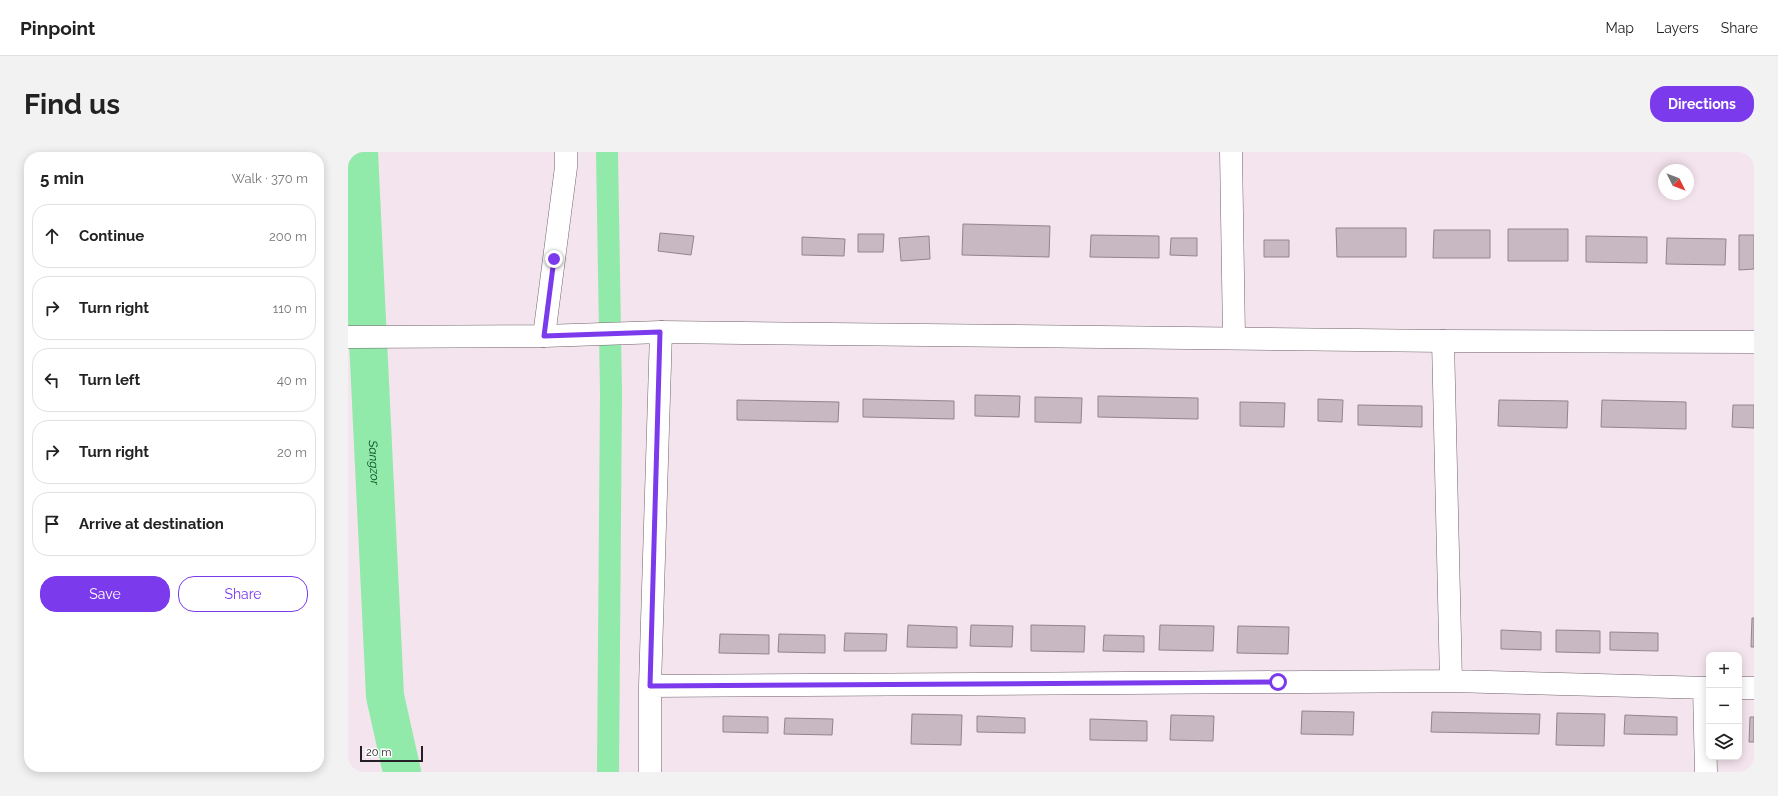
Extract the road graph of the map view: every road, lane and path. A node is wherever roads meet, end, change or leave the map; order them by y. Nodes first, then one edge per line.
1 (566, 152) edge
2 (1231, 152) edge
3 (652, 332) junction
4 (544, 336) junction
5 (348, 337) edge
6 (1234, 337) junction
7 (1443, 341) junction
8 (1754, 342) edge
9 (1451, 681) junction
10 (650, 686) junction
11 (1706, 688) edge
12 (1742, 688) edge
13 (1754, 688) edge
14 (1707, 724) edge
15 (650, 772) edge
16 (1706, 772) edge

1 - 4 street
2 - 6 street
3 - 4 street
3 - 6 street
3 - 10 street
4 - 5 street
6 - 7 street
7 - 8 street
7 - 9 street
9 - 10 street
9 - 11 street
10 - 15 street
12 - 13 street
14 - 16 street

